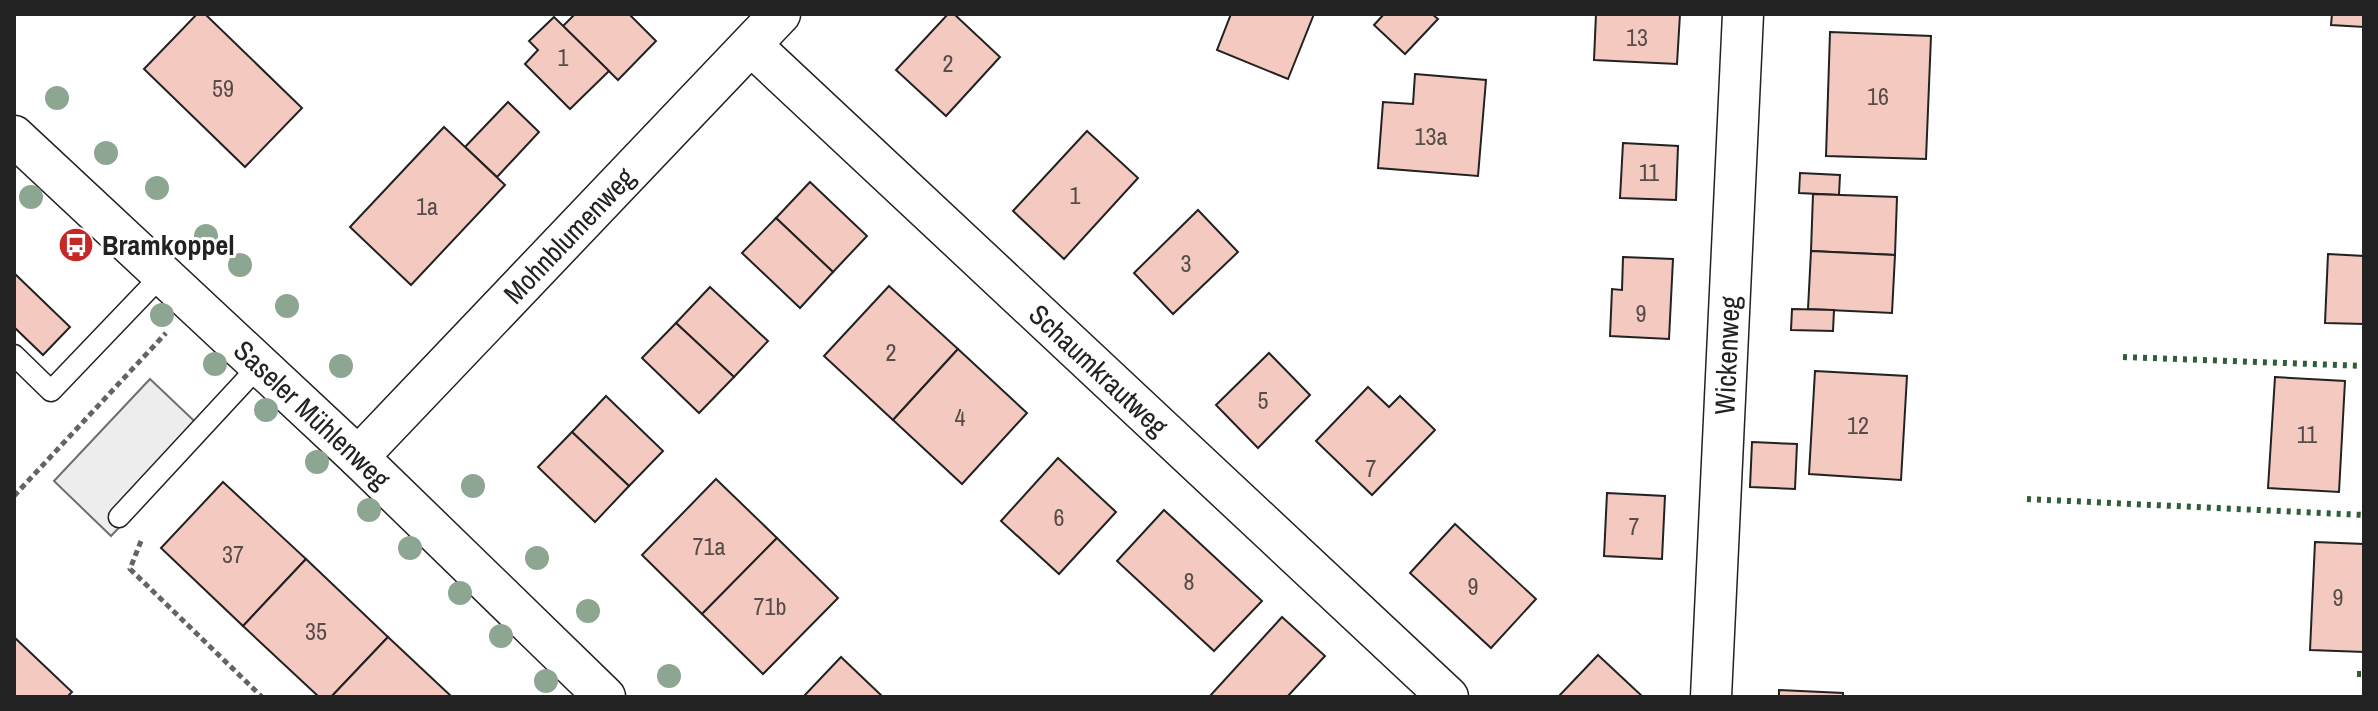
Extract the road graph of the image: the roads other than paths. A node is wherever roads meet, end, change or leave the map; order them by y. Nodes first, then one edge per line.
1 (780, 14) edge
2 (1743, 14) edge
3 (751, 45) junction
4 (14, 136) edge
5 (161, 276) junction
6 (14, 355) edge
7 (258, 367) junction
8 (358, 457) junction
9 (119, 517) road end
10 (605, 697) edge
11 (1448, 697) edge
12 (1711, 697) edge

1 - 3 street, Mohnblumenweg
2 - 12 street, Wickenweg
3 - 8 street, Mohnblumenweg
3 - 11 street, Schaumkrautweg
4 - 5 street, Saseler Mühlenweg
5 - 6 lane
5 - 7 street, Saseler Mühlenweg
7 - 8 street, Saseler Mühlenweg
7 - 9 lane
8 - 10 street, Saseler Mühlenweg

